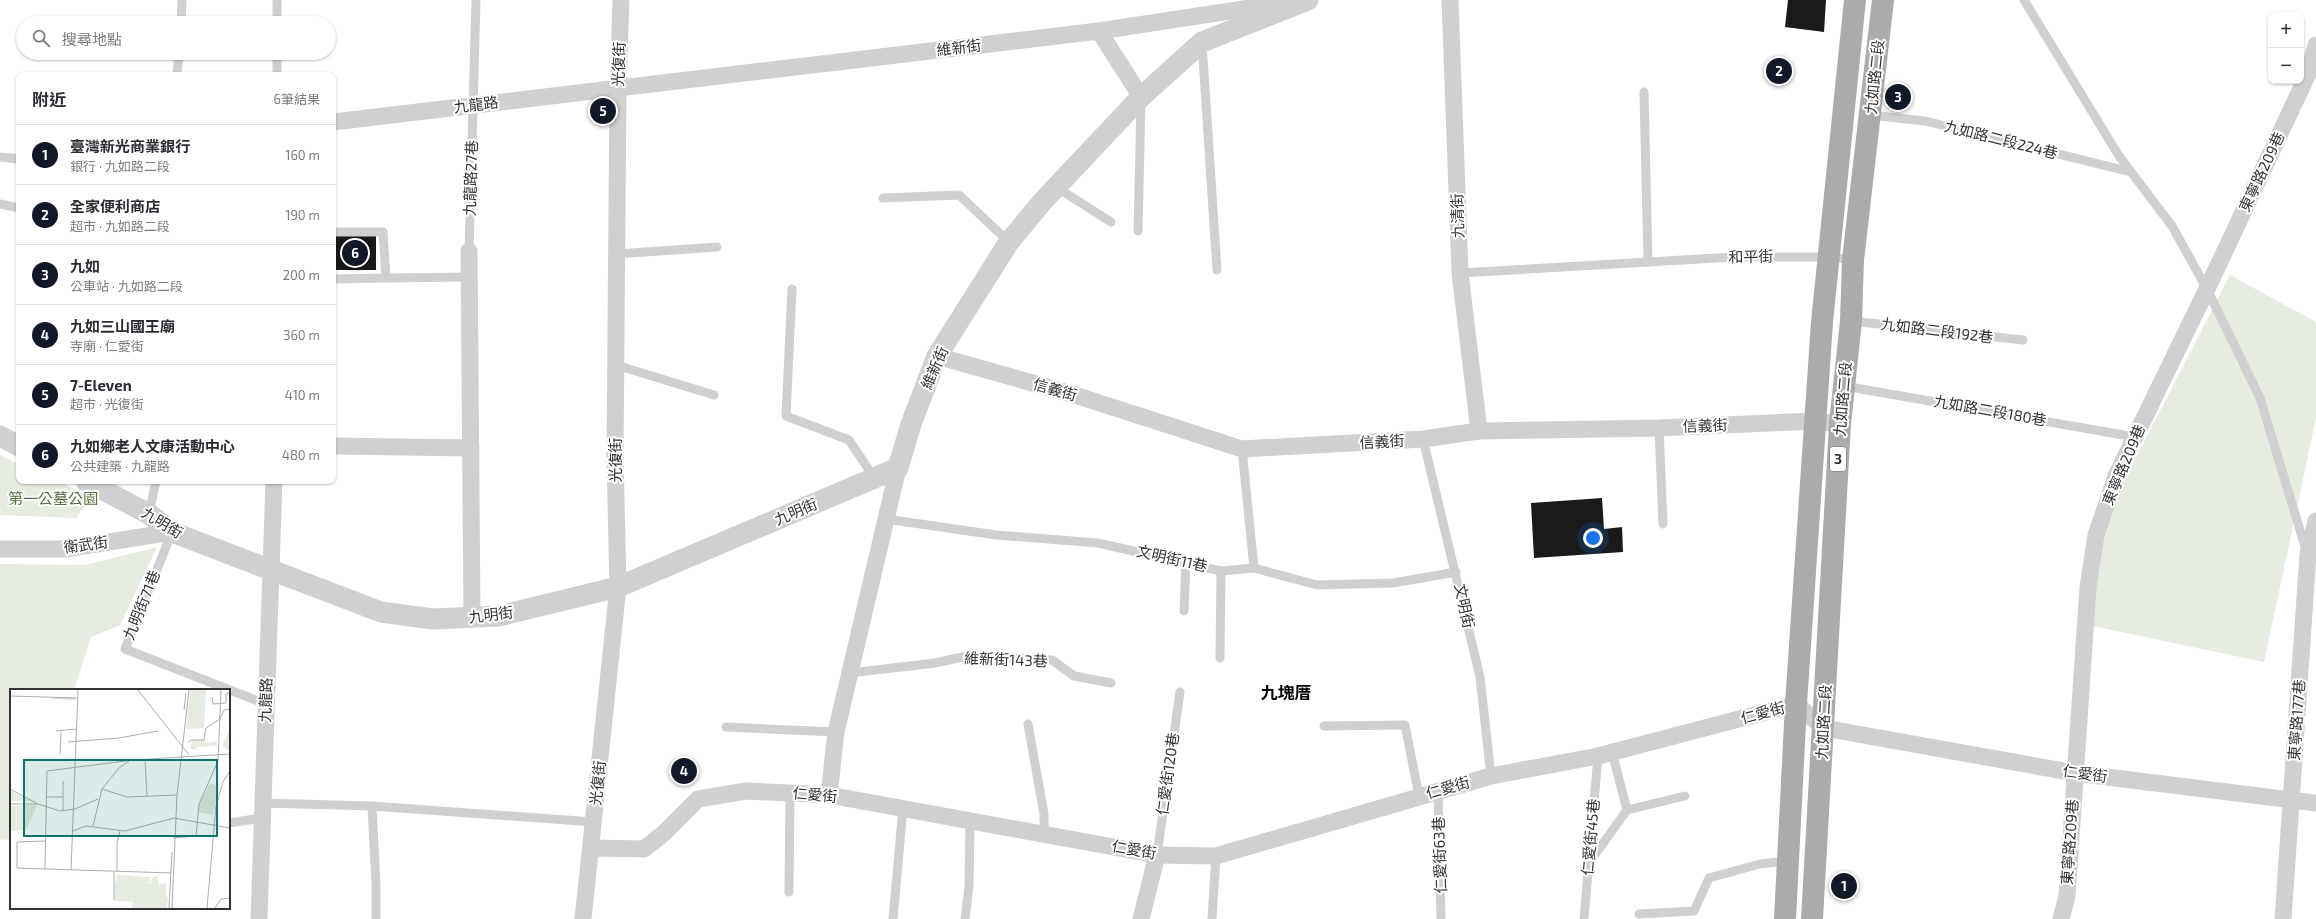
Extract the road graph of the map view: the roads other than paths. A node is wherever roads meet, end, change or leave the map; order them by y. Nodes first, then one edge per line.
1 (182, 0) edge
2 (277, 0) edge
3 (476, 0) edge
4 (621, 0) edge
5 (1300, 0) edge
6 (1308, 0) edge
7 (1450, 0) edge
8 (1855, 0) edge
9 (1883, 0) edge
10 (2024, 0) edge
11 (181, 16) edge
12 (277, 16) edge
13 (1099, 31) junction
14 (1202, 42) junction
15 (2316, 45) edge
16 (179, 60) edge
17 (277, 60) edge
18 (178, 72) edge
19 (277, 72) edge
20 (618, 89) junction
21 (1644, 92) dead end
22 (1141, 97) junction
23 (473, 106) junction
24 (1870, 115) junction
25 (336, 122) edge
26 (0, 157) edge
27 (16, 159) edge
28 (2131, 172) junction
29 (1056, 187) junction
30 (883, 198) dead end
31 (0, 204) edge
32 (16, 207) edge
33 (1111, 222) dead end
34 (1138, 231) dead end
35 (336, 232) edge
36 (1009, 242) junction
37 (717, 247) dead end
38 (469, 251) joint
39 (617, 254) junction
40 (1828, 257) junction
41 (1853, 260) junction
42 (1648, 262) junction
43 (1217, 270) dead end
44 (1460, 273) junction
45 (469, 277) junction
46 (386, 278) junction
47 (336, 279) edge
48 (792, 288) dead end
49 (2207, 289) junction
50 (1851, 321) junction
51 (2023, 340) dead end
52 (937, 356) junction
53 (616, 365) junction
54 (1844, 386) junction
55 (714, 395) dead end
56 (1814, 421) junction
57 (1840, 424) junction
58 (1659, 428) junction
59 (1479, 432) junction
60 (0, 436) edge
61 (2135, 437) junction
62 (1423, 439) junction
63 (16, 444) edge
64 (336, 446) edge
65 (471, 448) junction
66 (1242, 449) junction
67 (898, 468) junction
68 (875, 479) junction
69 (92, 484) edge
70 (155, 484) edge
71 (274, 484) edge
72 (149, 514) junction
73 (886, 519) junction
74 (2316, 521) edge
75 (1663, 524) dead end
76 (172, 532) junction
77 (0, 549) edge
78 (2308, 554) junction
79 (1186, 562) junction
80 (1254, 568) junction
81 (272, 571) junction
82 (1221, 571) junction
83 (1456, 572) junction
84 (618, 587) junction
85 (1184, 611) dead end
86 (472, 618) junction
87 (1220, 658) dead end
88 (850, 673) junction
89 (1111, 683) dead end
90 (228, 689) edge
91 (230, 690) edge
92 (1180, 692) dead end
93 (266, 704) junction
94 (1796, 704) junction
95 (1028, 724) dead end
96 (1324, 726) dead end
97 (726, 727) dead end
98 (1824, 728) junction
99 (836, 732) junction
100 (1605, 754) junction
101 (2074, 773) junction
102 (1491, 776) junction
103 (1438, 791) junction
104 (790, 793) junction
105 (829, 795) junction
106 (1418, 796) junction
107 (1685, 796) dead end
108 (2292, 800) junction
109 (2316, 803) edge
110 (372, 806) junction
111 (903, 808) junction
112 (262, 810) junction
113 (1627, 810) junction
114 (970, 820) junction
115 (594, 822) junction
116 (230, 823) edge
117 (1044, 834) junction
118 (591, 848) junction
119 (1157, 855) junction
120 (1216, 856) junction
121 (1787, 861) junction
122 (1588, 864) junction
123 (789, 892) dead end
124 (1639, 914) dead end
125 (259, 919) edge
126 (376, 919) edge
127 (583, 919) edge
128 (893, 919) edge
129 (965, 919) edge
130 (1141, 919) edge
131 (1212, 919) edge
132 (1442, 919) edge
133 (1584, 919) edge
134 (1785, 919) edge
135 (1812, 919) edge
136 (2061, 919) edge
137 (2283, 919) edge

1 - 11 lane
2 - 12 lane
3 - 23 lane, 九龍路27巷
4 - 20 street, 光復街
5 - 13 street, 維新街
6 - 14 street, 維新街
7 - 44 street, 九清街
8 - 40 main road, 九如路二段 / 3
9 - 24 main road, 九如路二段 / 3
10 - 28 lane
13 - 20 street, 維新街
13 - 22 street
14 - 22 street, 維新街
14 - 43 lane
15 - 49 street, 東寧路209巷
16 - 18 lane
17 - 19 lane
20 - 23 street, 九龍路
20 - 39 street, 光復街
21 - 42 lane
22 - 29 street, 維新街
22 - 34 lane
23 - 25 street, 九龍路
23 - 38 lane, 九龍路27巷
24 - 28 lane, 九如路二段224巷
24 - 41 main road, 九如路二段 / 3
26 - 27 lane
28 - 49 lane
29 - 33 lane
29 - 36 street, 維新街
30 - 36 lane
31 - 32 lane
35 - 46 lane
36 - 52 street, 維新街
37 - 39 lane
38 - 45 street
39 - 53 street, 光復街
40 - 41 lane, 和平街
40 - 42 lane, 和平街
40 - 56 main road, 九如路二段 / 3
41 - 50 main road, 九如路二段 / 3
42 - 44 lane, 和平街
44 - 59 street, 九清街
45 - 46 lane
45 - 65 street
46 - 47 lane
48 - 68 lane
49 - 61 street, 東寧路209巷
49 - 78 lane
50 - 51 lane, 九如路二段192巷
50 - 54 main road, 九如路二段 / 3
52 - 66 street, 信義街
52 - 67 street, 維新街
53 - 55 lane
53 - 84 street, 光復街
54 - 57 main road, 九如路二段 / 3
54 - 61 lane, 九如路二段180巷
56 - 57 street, 信義街
56 - 58 street, 信義街
56 - 94 main road, 九如路二段 / 3
57 - 98 main road, 九如路二段 / 3
58 - 59 street, 信義街
58 - 75 lane
59 - 62 street, 信義街
60 - 63 street
61 - 101 street, 東寧路209巷
62 - 66 street, 信義街
62 - 83 lane, 文明街
64 - 65 street
65 - 86 street
66 - 80 lane
67 - 68 street, 九明街
67 - 73 street
68 - 84 street, 九明街
69 - 72 street, 九明街
70 - 72 lane
71 - 81 street, 九龍路
72 - 76 street, 九明街
73 - 79 lane, 文明街11巷
73 - 88 street
74 - 78 street, 東寧路177巷
76 - 77 street, 衛武街
76 - 81 street, 九明街
76 - 90 lane, 九明街71巷
78 - 108 street, 東寧路177巷
79 - 82 lane, 文明街11巷
79 - 85 lane
80 - 82 lane, 文明街11巷
80 - 83 lane, 文明街11巷
81 - 86 street, 九明街
81 - 93 street, 九龍路
82 - 87 lane
83 - 102 lane, 文明街
84 - 86 street, 九明街
84 - 115 street, 光復街
88 - 89 lane, 維新街143巷
88 - 99 street
91 - 93 lane, 九明街71巷
92 - 119 lane, 仁愛街120巷
93 - 112 street, 九龍路
94 - 98 street, 仁愛街
94 - 100 street, 仁愛街
94 - 121 main road, 九如路二段 / 3
95 - 117 lane
96 - 106 lane
97 - 99 lane
98 - 101 street, 仁愛街
98 - 135 main road, 九如路二段 / 3
99 - 105 street
100 - 102 street, 仁愛街
100 - 113 lane
100 - 122 lane, 仁愛街45巷
101 - 108 street, 仁愛街
101 - 136 street, 東寧路209巷
102 - 103 street, 仁愛街
103 - 106 street, 仁愛街
103 - 132 lane, 仁愛街63巷
104 - 105 street, 仁愛街
104 - 118 street, 仁愛街
104 - 123 lane
105 - 111 street, 仁愛街
106 - 120 street, 仁愛街
107 - 113 lane
108 - 109 street, 仁愛街
108 - 137 street, 東寧路177巷
110 - 112 lane
110 - 115 lane
110 - 126 lane
111 - 114 street, 仁愛街
111 - 128 lane
112 - 116 lane
112 - 125 street, 九龍路
113 - 122 lane
114 - 117 street, 仁愛街
114 - 129 lane
115 - 118 street, 光復街
117 - 119 street, 仁愛街
118 - 127 street, 光復街
119 - 120 street, 仁愛街
119 - 130 street
120 - 131 lane
121 - 124 lane
121 - 134 main road, 九如路二段 / 3
122 - 133 lane, 仁愛街45巷

